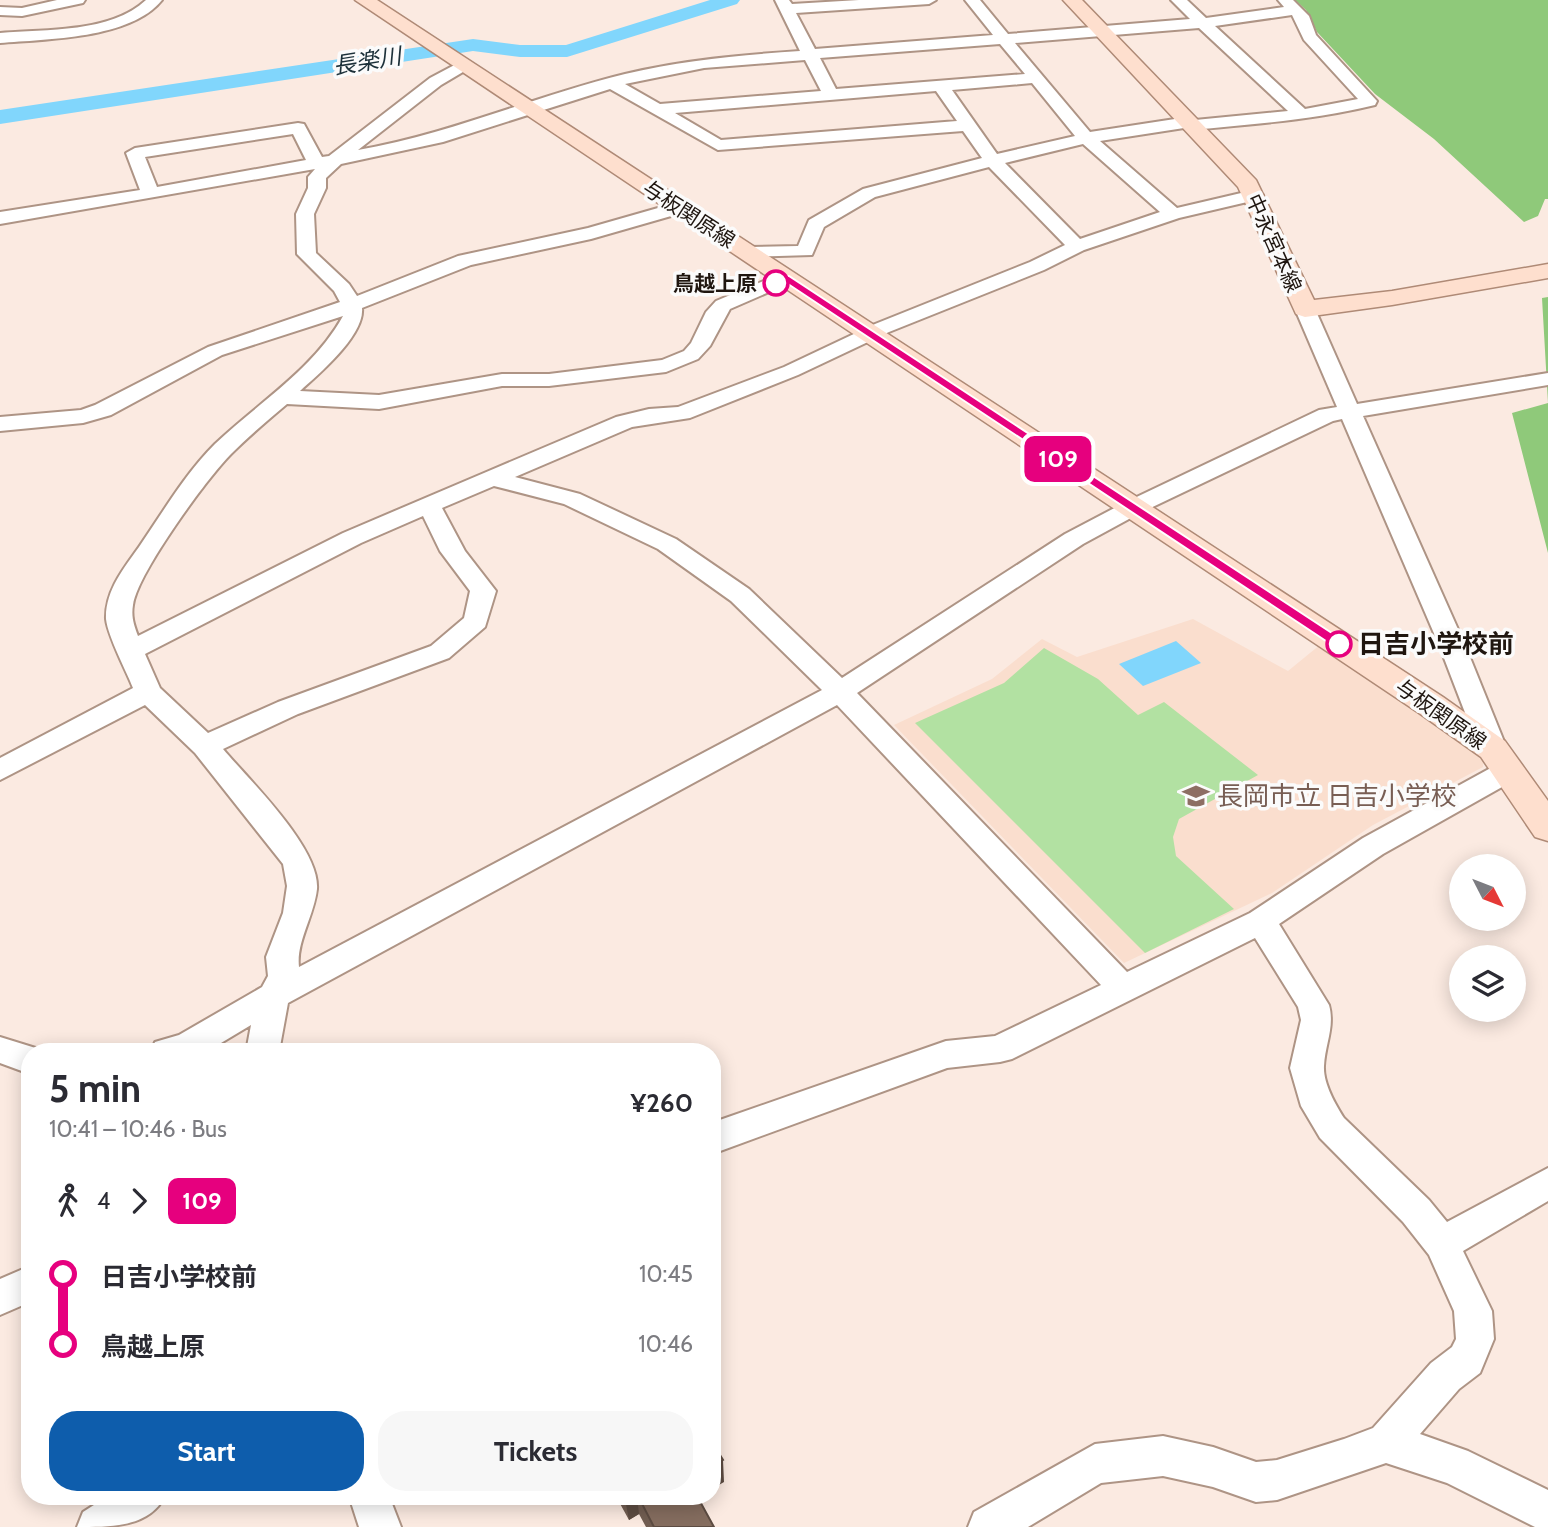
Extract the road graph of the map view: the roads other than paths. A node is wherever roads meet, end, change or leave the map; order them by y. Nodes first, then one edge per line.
1 (78, 0) edge
2 (155, 0) edge
3 (364, 0) edge
4 (929, 0) edge
5 (972, 0) edge
6 (1072, 0) edge
7 (1178, 0) edge
8 (784, 5) edge
9 (1290, 5) edge
10 (0, 10) edge
11 (1203, 23) junction
12 (1102, 32) junction
13 (0, 38) edge
14 (1005, 40) junction
15 (809, 54) junction
16 (448, 57) junction
17 (1036, 78) junction
18 (612, 83) junction
19 (941, 86) junction
20 (831, 95) junction
21 (658, 109) junction
22 (528, 110) junction
23 (1301, 114) junction
24 (1190, 123) junction
25 (969, 125) junction
26 (1086, 138) junction
27 (992, 160) junction
28 (324, 163) junction
29 (151, 194) junction
30 (1254, 195) junction
31 (679, 208) junction
32 (1173, 214) junction
33 (0, 218) edge
34 (1077, 246) junction
35 (748, 253) junction
36 (1548, 271) edge
37 (786, 278) junction
38 (352, 305) junction
39 (1305, 309) junction
40 (870, 333) junction
41 (1548, 379) edge
42 (283, 397) junction
43 (1348, 410) junction
44 (0, 424) edge
45 (492, 478) junction
46 (429, 508) junction
47 (1132, 508) junction
48 (132, 650) junction
49 (148, 692) junction
50 (841, 692) junction
51 (205, 746) junction
52 (1501, 760) junction
53 (0, 770) edge
54 (1548, 828) edge
55 (1261, 920) junction
56 (1122, 987) junction
57 (273, 996) junction
58 (193, 1043) edge
59 (264, 1043) edge
60 (0, 1050) edge
61 (21, 1057) edge
62 (721, 1135) edge
63 (1548, 1183) edge
64 (1442, 1244) junction
65 (21, 1288) edge
66 (0, 1298) edge
67 (1386, 1443) junction
68 (131, 1505) edge
69 (372, 1505) edge
70 (1548, 1512) edge
71 (98, 1527) edge
72 (380, 1527) edge
73 (989, 1527) edge

1 - 10 street
2 - 13 street
3 - 16 main road, 与板関原線
4 - 8 street
5 - 14 street
6 - 12 main road, 中永宮本線
7 - 11 street
8 - 15 street
9 - 11 street
9 - 23 street
11 - 12 street
11 - 23 street
12 - 14 street
12 - 24 main road, 中永宮本線
14 - 15 street
14 - 17 street
15 - 18 street
15 - 20 street
16 - 22 main road, 与板関原線
16 - 28 street
17 - 19 street
17 - 26 street
18 - 21 street
18 - 22 street
19 - 20 street
19 - 25 street
20 - 21 street
21 - 25 street
22 - 28 street
22 - 31 main road, 与板関原線
23 - 24 street
24 - 26 street
24 - 30 main road, 中永宮本線
25 - 27 street
26 - 27 street
26 - 32 street
27 - 34 street
27 - 35 street
28 - 29 street
28 - 29 street
28 - 38 street
29 - 33 street
30 - 32 street
30 - 39 main road, 中永宮本線
31 - 35 main road, 与板関原線
31 - 38 street
32 - 34 street
34 - 40 street
35 - 37 main road, 与板関原線
36 - 39 main road, 中永宮本線
37 - 40 main road, 与板関原線
37 - 42 street
38 - 42 street
38 - 44 street
39 - 43 street
40 - 45 street
40 - 47 main road, 与板関原線
41 - 43 street
42 - 48 street
43 - 47 street
43 - 52 street
45 - 46 street
45 - 50 street
46 - 48 street
46 - 51 street
47 - 50 street
47 - 52 main road, 与板関原線
48 - 49 street
49 - 51 street
49 - 53 street
50 - 56 street
50 - 57 street
51 - 57 street
52 - 54 main road, 与板関原線
52 - 55 street
55 - 56 street
55 - 64 street
56 - 62 street
57 - 58 street
57 - 59 street
60 - 61 street
63 - 64 street
64 - 67 street
65 - 66 street
67 - 70 street
67 - 73 street
68 - 71 street
69 - 72 street

